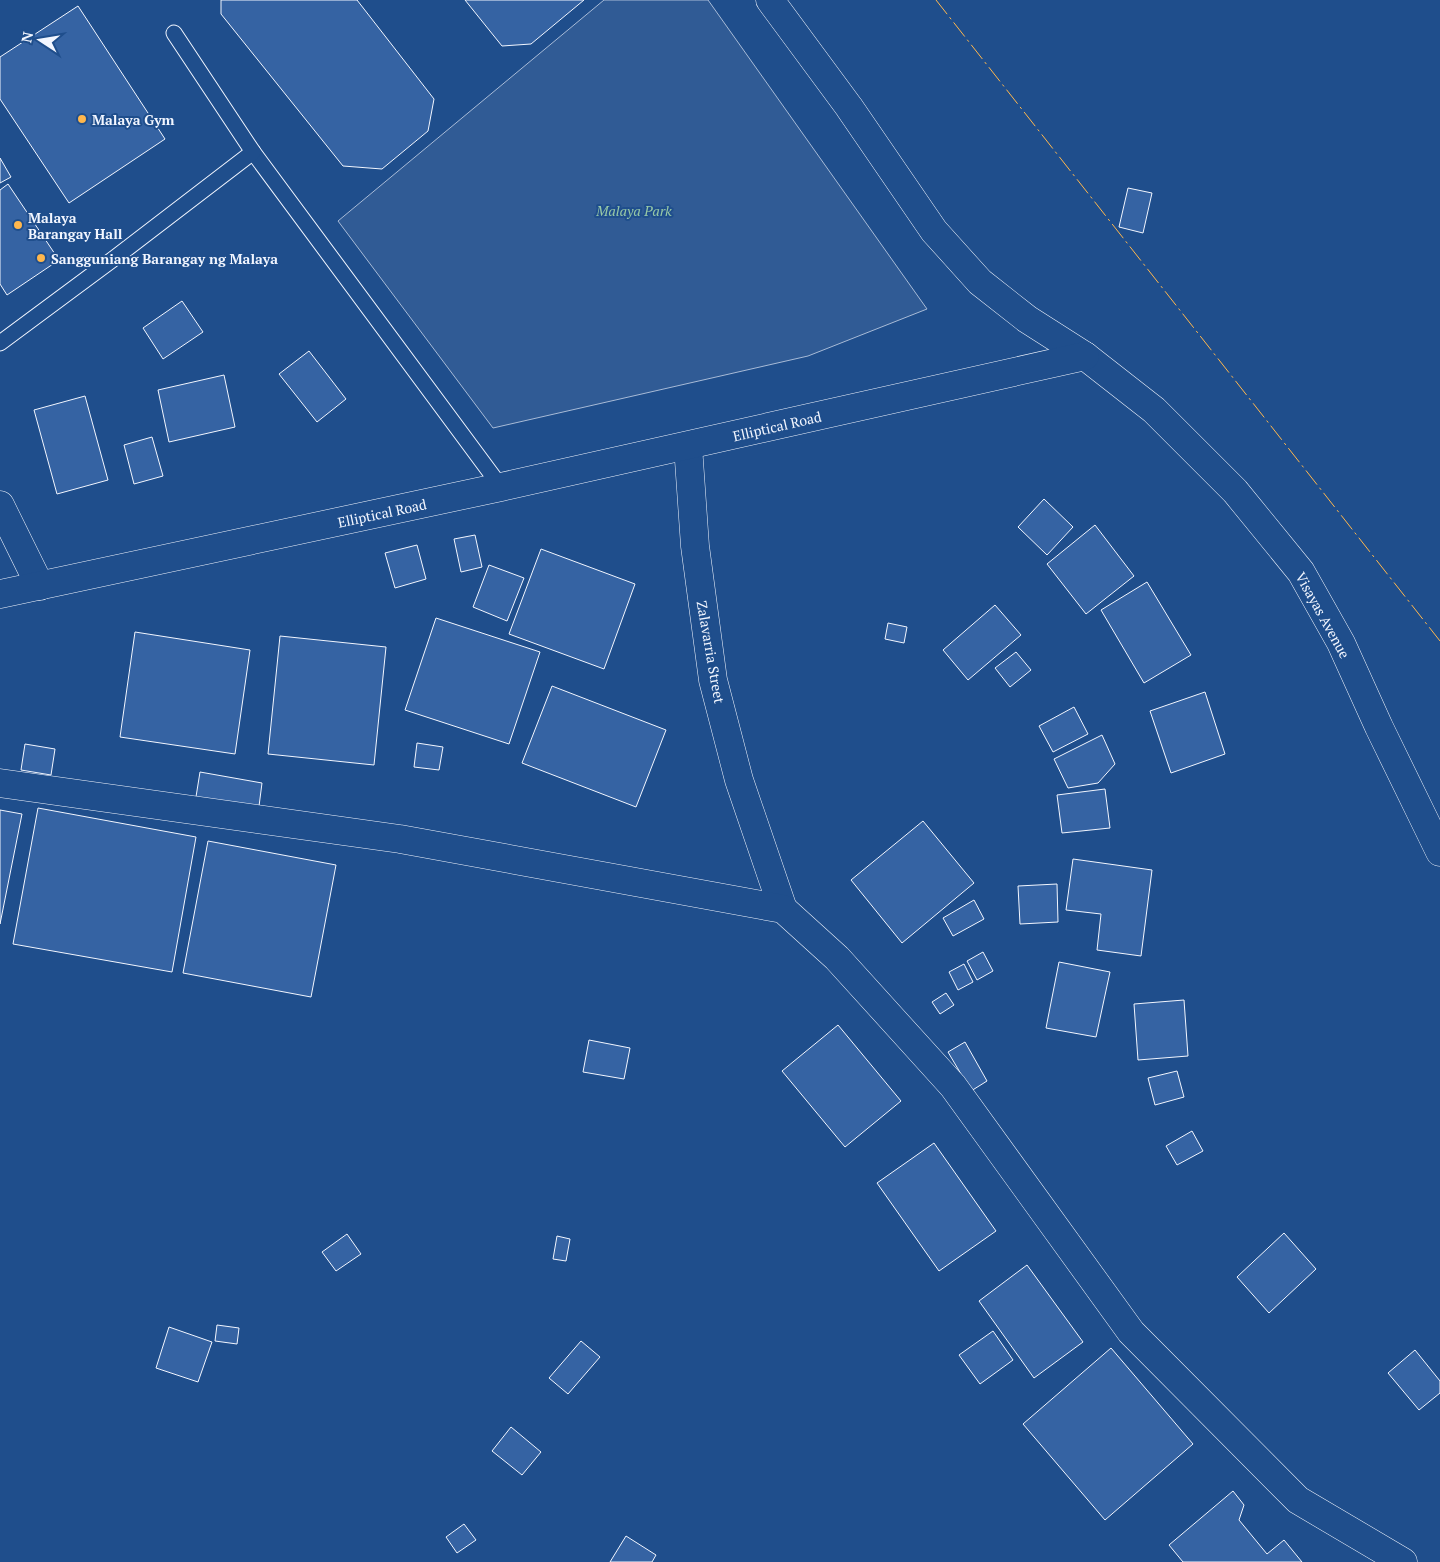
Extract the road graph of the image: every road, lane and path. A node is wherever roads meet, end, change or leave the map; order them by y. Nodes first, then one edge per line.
1 (770, 0) edge
2 (174, 33) dead end
3 (252, 152) junction
4 (0, 343) edge
5 (1084, 356) junction
6 (688, 446) junction
7 (501, 487) junction
8 (0, 505) edge
9 (40, 586) junction
10 (0, 594) edge
11 (0, 783) edge
12 (1440, 852) edge
13 (783, 909) junction
14 (1403, 1562) edge

1 - 5 street
2 - 3 lane
3 - 4 lane
3 - 7 lane
5 - 6 street, Elliptical Road
5 - 12 street, Visayas Avenue
6 - 7 street, Elliptical Road
6 - 13 street, Zalavarria Street
7 - 9 street, Elliptical Road
8 - 9 street
9 - 10 street, Elliptical Road
11 - 13 street
13 - 14 street

